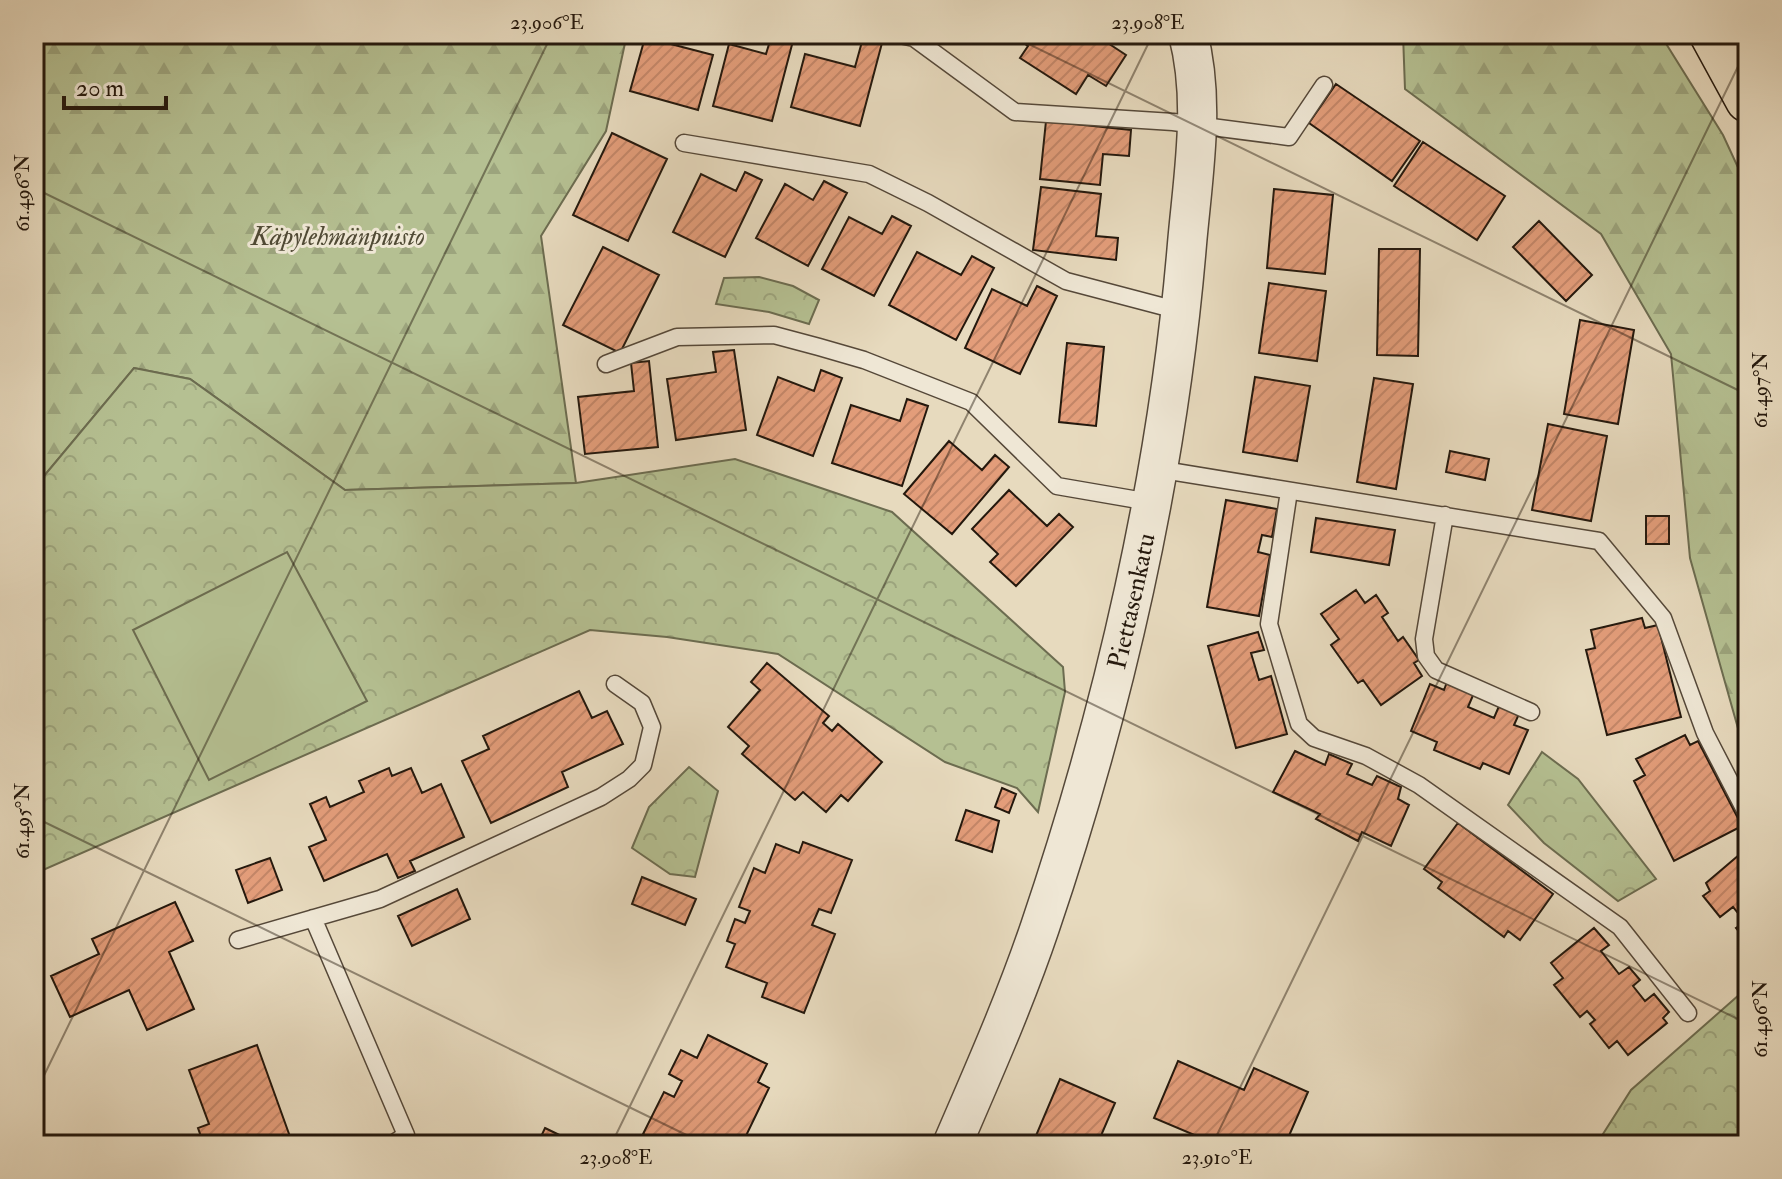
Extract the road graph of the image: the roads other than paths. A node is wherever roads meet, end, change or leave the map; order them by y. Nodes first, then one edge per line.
1 (895, 34) edge
2 (1188, 34) edge
3 (1712, 34) edge
4 (1324, 85) dead end
5 (1748, 100) edge
6 (1197, 126) junction
7 (684, 143) dead end
8 (1180, 311) junction
9 (606, 364) dead end
10 (1153, 485) junction
11 (1289, 491) junction
12 (1445, 515) junction
13 (615, 684) dead end
14 (1531, 712) dead end
15 (1748, 816) edge
16 (313, 918) junction
17 (238, 940) dead end
18 (1688, 1013) dead end
19 (391, 1145) edge
20 (952, 1145) edge

1 - 6 lane
2 - 6 street, Piettasenkatu
3 - 5 highway
4 - 6 lane
6 - 8 street, Piettasenkatu
7 - 8 lane
8 - 10 street, Piettasenkatu
9 - 10 lane
10 - 11 lane
10 - 20 street, Piettasenkatu
11 - 12 lane
11 - 18 lane
12 - 14 lane
12 - 15 lane
13 - 16 lane
16 - 17 lane
16 - 19 lane

